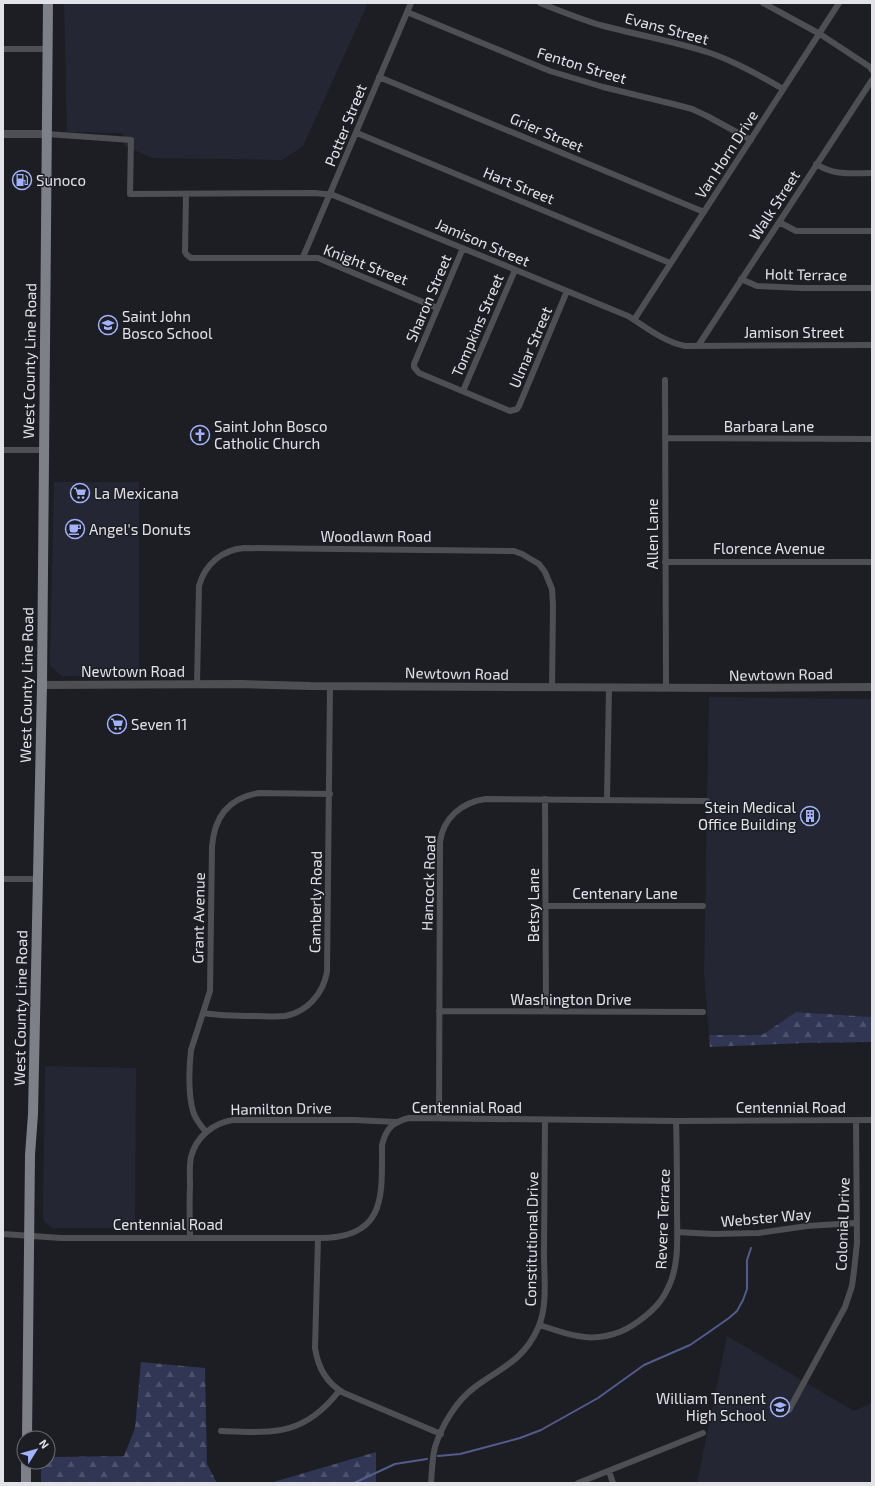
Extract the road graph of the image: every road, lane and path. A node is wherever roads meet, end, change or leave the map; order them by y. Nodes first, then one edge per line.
1 (48, 3) edge
2 (411, 3) edge
3 (540, 3) edge
4 (763, 3) edge
5 (839, 3) edge
6 (407, 12) junction
7 (820, 34) junction
8 (3, 49) edge
9 (48, 49) junction
10 (872, 70) edge
11 (379, 77) junction
12 (872, 80) edge
13 (783, 89) junction
14 (357, 133) junction
15 (3, 134) edge
16 (47, 134) junction
17 (750, 140) junction
18 (816, 164) junction
19 (872, 173) edge
20 (331, 194) junction
21 (186, 195) junction
22 (704, 212) junction
23 (779, 222) junction
24 (872, 231) edge
25 (463, 248) junction
26 (303, 257) junction
27 (670, 263) junction
28 (515, 270) junction
29 (741, 279) junction
30 (872, 288) edge
31 (567, 291) junction
32 (437, 308) junction
33 (634, 320) junction
34 (872, 345) edge
35 (698, 346) junction
36 (665, 380) dead end
37 (463, 391) junction
38 (665, 438) junction
39 (872, 439) edge
40 (3, 450) edge
41 (43, 450) junction
42 (665, 562) junction
43 (872, 562) edge
44 (197, 684) junction
45 (42, 685) junction
46 (330, 686) junction
47 (872, 687) edge
48 (552, 688) junction
49 (609, 688) junction
50 (666, 688) junction
51 (330, 794) junction
52 (545, 799) junction
53 (607, 799) junction
54 (706, 801) dead end
55 (3, 879) edge
56 (38, 879) junction
57 (546, 906) junction
58 (703, 906) dead end
59 (439, 1010) junction
60 (546, 1011) junction
61 (703, 1012) dead end
62 (204, 1013) junction
63 (439, 1118) junction
64 (545, 1120) junction
65 (856, 1120) junction
66 (872, 1120) edge
67 (676, 1121) junction
68 (396, 1122) junction
69 (206, 1132) junction
70 (856, 1223) junction
71 (677, 1232) junction
72 (3, 1234) edge
73 (29, 1235) junction
74 (190, 1237) junction
75 (318, 1238) junction
76 (540, 1325) junction
77 (339, 1391) junction
78 (789, 1410) dead end
79 (27, 1430) edge
80 (222, 1431) dead end
81 (703, 1433) dead end
82 (441, 1434) junction
83 (26, 1470) edge
84 (609, 1471) junction
85 (26, 1483) edge
86 (431, 1483) edge
87 (578, 1483) edge
88 (613, 1483) edge

1 - 9 main road, West County Line Road
2 - 6 street, Potter Street
3 - 13 street, Evans Street
4 - 7 street
5 - 7 street, Van Horn Drive
6 - 11 street, Potter Street
6 - 17 street, Fenton Street
7 - 10 street
7 - 13 street, Van Horn Drive
8 - 9 street
9 - 16 main road, West County Line Road
11 - 14 street, Potter Street
11 - 22 street, Grier Street
12 - 18 street, Walk Street
13 - 17 street, Van Horn Drive
14 - 20 street, Potter Street
14 - 27 street, Hart Street
15 - 16 street
16 - 21 street, Jamison Street
16 - 41 main road, West County Line Road
17 - 22 street, Van Horn Drive
18 - 19 street
18 - 23 street, Walk Street
20 - 21 street, Jamison Street
20 - 25 street, Jamison Street
20 - 26 street, Potter Street
21 - 26 street, Knight Street
22 - 27 street, Van Horn Drive
23 - 24 street
23 - 29 street, Walk Street
25 - 28 street, Jamison Street
25 - 32 street, Sharon Street
26 - 32 street, Knight Street
27 - 33 street, Van Horn Drive
28 - 31 street, Jamison Street
28 - 37 street, Tompkins Street
29 - 30 street, Holt Terrace
29 - 35 street, Walk Street
31 - 33 street, Jamison Street
31 - 37 street, Ulmar Street
32 - 37 street, Sharon Street
33 - 35 street, Jamison Street
34 - 35 street, Jamison Street
36 - 38 street, Allen Lane
38 - 39 street, Barbara Lane
38 - 42 street, Allen Lane
40 - 41 street
41 - 45 main road, West County Line Road
42 - 43 street, Florence Avenue
42 - 50 street, Allen Lane
44 - 45 street, Newtown Road
44 - 46 street, Newtown Road
44 - 48 street, Woodlawn Road
45 - 56 main road, West County Line Road
46 - 48 street, Newtown Road
46 - 51 street, Camberly Road
47 - 50 street, Newtown Road
48 - 49 street, Newtown Road
49 - 50 street, Newtown Road
49 - 53 street
51 - 62 street, Grant Avenue
51 - 62 street, Camberly Road
52 - 53 street, Hancock Road
52 - 57 street, Betsy Lane
52 - 59 street, Hancock Road
53 - 54 street, Hancock Road
55 - 56 street
56 - 73 main road, West County Line Road
57 - 58 street, Centenary Lane
57 - 60 street, Betsy Lane
59 - 60 street, Washington Drive
59 - 63 street, Hancock Road
60 - 61 street, Washington Drive
62 - 69 street, Grant Avenue
63 - 64 street, Centennial Road
63 - 68 street, Centennial Road
64 - 67 street, Centennial Road
64 - 76 street, Constitutional Drive
65 - 66 street, Centennial Road
65 - 67 street, Centennial Road
65 - 70 street, Colonial Drive
67 - 71 street, Revere Terrace
68 - 69 street, Hamilton Drive
68 - 75 street, Centennial Road
69 - 74 street, Hamilton Drive
70 - 71 street, Webster Way
70 - 78 street, Colonial Drive
71 - 76 street, Revere Terrace
72 - 73 street, Centennial Road
73 - 74 street, Centennial Road
73 - 79 main road, West County Line Road
74 - 75 street, Centennial Road
75 - 77 street
76 - 82 street, Constitutional Drive
77 - 80 street
77 - 82 street
81 - 84 street
82 - 86 street, Constitutional Drive
83 - 85 main road
84 - 87 street
84 - 88 street

